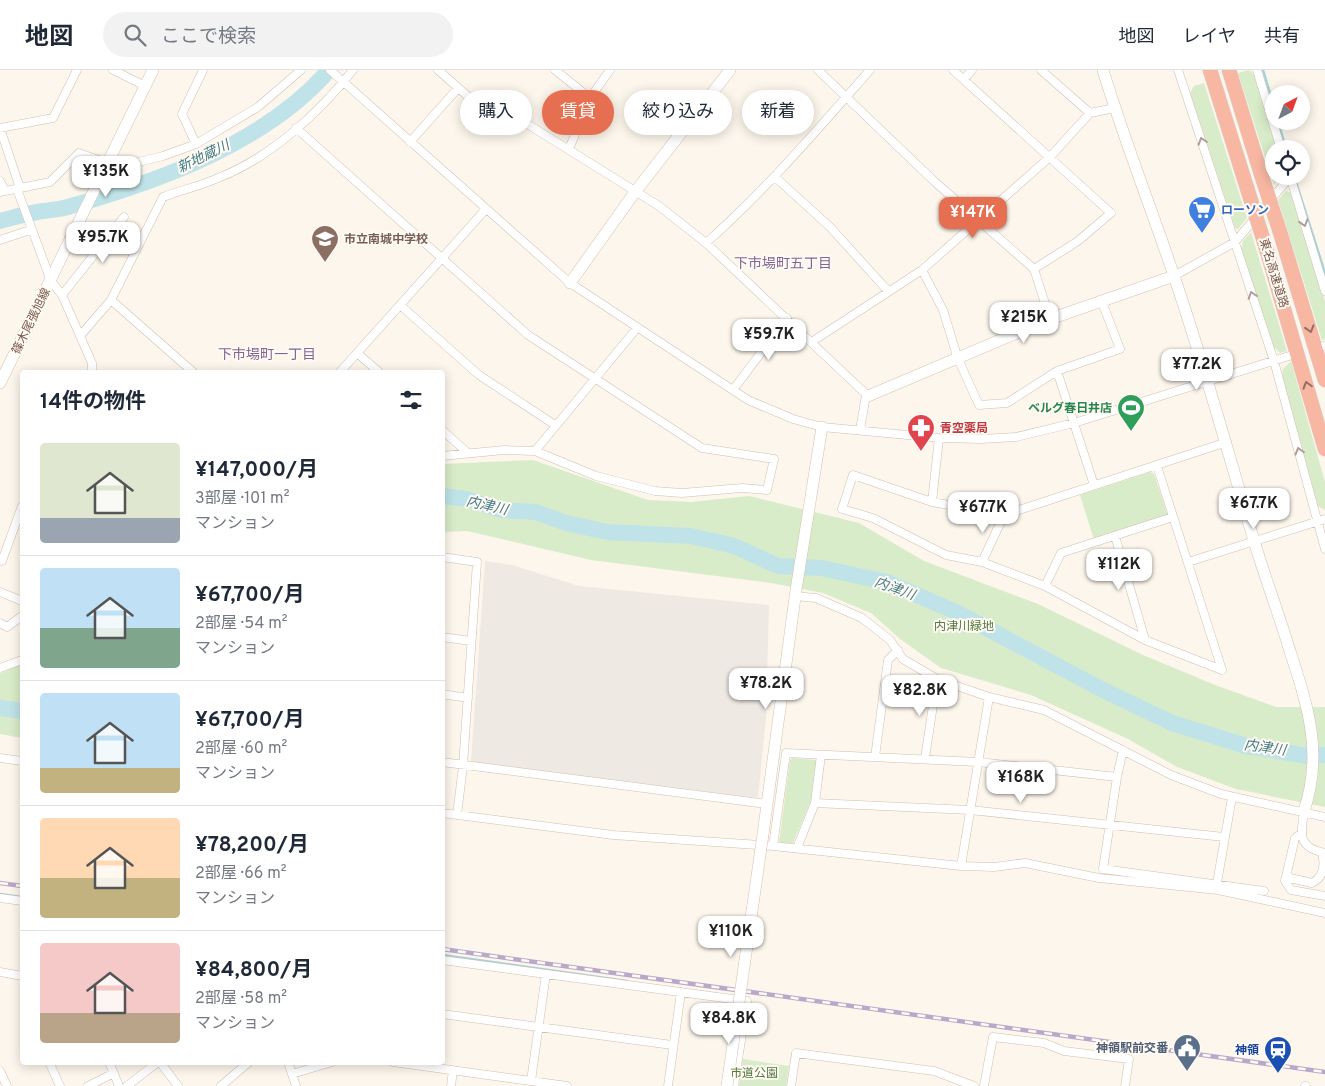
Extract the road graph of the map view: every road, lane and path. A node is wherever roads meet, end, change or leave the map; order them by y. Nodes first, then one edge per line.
1 (77, 70) edge
2 (113, 70) edge
3 (153, 70) edge
4 (203, 70) edge
5 (301, 70) edge
6 (330, 70) edge
7 (353, 70) edge
8 (438, 70) edge
9 (554, 70) edge
10 (610, 70) edge
11 (730, 70) edge
12 (818, 70) edge
13 (870, 70) edge
14 (953, 70) edge
15 (972, 70) edge
16 (1041, 70) edge
17 (1103, 70) edge
18 (1178, 70) edge
19 (1210, 70) edge
20 (1229, 70) edge
21 (1257, 70) edge
22 (964, 79) junction
23 (342, 80) junction
24 (146, 86) junction
25 (458, 88) junction
26 (580, 90) edge
27 (596, 90) edge
28 (846, 96) junction
29 (1114, 108) junction
30 (1090, 113) junction
31 (0, 128) edge
32 (296, 128) junction
33 (575, 135) edge
34 (1278, 140) edge
35 (410, 142) junction
36 (196, 144) junction
37 (569, 149) junction
38 (1050, 157) junction
39 (105, 167) junction
40 (775, 177) junction
41 (0, 181) edge
42 (1283, 185) edge
43 (1292, 185) edge
44 (18, 190) junction
45 (2, 192) edge
46 (635, 192) junction
47 (486, 208) junction
48 (124, 217) dead end
49 (977, 220) junction
50 (29, 228) junction
51 (115, 230) junction
52 (0, 240) edge
53 (1235, 242) junction
54 (706, 243) junction
55 (139, 245) junction
56 (441, 257) junction
57 (922, 270) junction
58 (1034, 270) junction
59 (1174, 276) junction
60 (51, 280) junction
61 (570, 283) junction
62 (888, 291) junction
63 (1325, 291) edge
64 (62, 295) junction
65 (111, 300) junction
66 (1102, 302) junction
67 (400, 304) junction
68 (788, 318) junction
69 (1050, 319) junction
70 (637, 328) junction
71 (80, 336) junction
72 (813, 341) junction
73 (357, 353) junction
74 (1289, 356) dead end
75 (958, 358) junction
76 (1274, 361) junction
77 (92, 370) edge
78 (192, 370) edge
79 (342, 370) edge
80 (377, 370) edge
81 (1058, 370) junction
82 (595, 379) junction
83 (1325, 380) edge
84 (1207, 381) junction
85 (0, 382) edge
86 (733, 390) junction
87 (867, 395) junction
88 (1074, 423) junction
89 (556, 426) junction
90 (822, 427) junction
91 (860, 430) junction
92 (445, 433) edge
93 (939, 438) junction
94 (1226, 442) junction
95 (1325, 449) edge
96 (535, 451) junction
97 (468, 453) junction
98 (445, 456) edge
99 (1157, 466) junction
100 (1094, 485) junction
101 (932, 502) junction
102 (20, 514) edge
103 (1004, 515) junction
104 (1174, 517) junction
105 (1322, 520) edge
106 (1115, 536) junction
107 (1254, 542) junction
108 (1325, 549) edge
109 (445, 557) edge
110 (2, 561) dead end
111 (982, 562) junction
112 (1188, 562) junction
113 (1045, 586) junction
114 (0, 592) edge
115 (795, 593) junction
116 (20, 600) edge
117 (20, 617) edge
118 (0, 623) edge
119 (445, 637) edge
120 (1145, 640) junction
121 (471, 641) junction
122 (898, 650) junction
123 (20, 661) edge
124 (0, 668) edge
125 (937, 679) junction
126 (445, 694) edge
127 (989, 697) junction
128 (468, 698) junction
129 (1123, 750) junction
130 (821, 754) junction
131 (875, 757) junction
132 (0, 758) edge
133 (925, 758) junction
134 (20, 761) edge
135 (978, 762) junction
136 (445, 763) edge
137 (463, 766) junction
138 (1116, 777) junction
139 (1232, 797) junction
140 (815, 803) junction
141 (767, 804) junction
142 (970, 810) junction
143 (1304, 811) junction
144 (445, 813) edge
145 (457, 815) junction
146 (1325, 817) edge
147 (1110, 824) junction
148 (1301, 834) junction
149 (1224, 837) junction
150 (773, 846) junction
151 (797, 848) junction
152 (1324, 853) edge
153 (961, 866) junction
154 (1286, 877) junction
155 (1217, 883) junction
156 (1312, 883) junction
157 (1325, 886) edge
158 (1264, 891) dead end
159 (1325, 896) edge
160 (0, 898) edge
161 (20, 901) edge
162 (1325, 913) edge
163 (445, 960) edge
164 (0, 972) edge
165 (546, 974) junction
166 (20, 976) edge
167 (681, 992) junction
168 (445, 1014) edge
169 (539, 1028) junction
170 (672, 1046) junction
171 (50, 1065) edge
172 (110, 1065) edge
173 (155, 1065) edge
174 (161, 1065) edge
175 (246, 1065) edge
176 (289, 1065) edge
177 (322, 1065) edge
178 (416, 1065) edge
179 (453, 1070) junction
180 (0, 1071) edge
181 (114, 1073) junction
182 (292, 1074) junction
183 (531, 1081) junction
184 (7, 1086) edge
185 (60, 1086) edge
186 (88, 1086) edge
187 (119, 1086) edge
188 (127, 1086) edge
189 (178, 1086) edge
190 (221, 1086) edge
191 (296, 1086) edge
192 (451, 1086) edge
193 (567, 1086) edge
194 (668, 1086) edge
195 (727, 1086) edge
196 (734, 1086) edge
197 (791, 1086) edge
198 (974, 1086) edge
199 (984, 1086) edge
200 (1125, 1086) edge

1 - 31 street
2 - 24 street
3 - 24 street, 篠木尾張旭線
4 - 36 street
5 - 36 street
6 - 23 street
7 - 23 street
8 - 25 street
9 - 26 street
10 - 27 street
11 - 46 street
12 - 28 street
13 - 28 street
14 - 22 street
15 - 22 street
16 - 30 street
17 - 29 street
53 -> 18 street
95 -> 19 highway, 東名高速道路, bridge
20 -> 83 highway, 東名高速道路, bridge
21 - 34 street
22 - 38 street
23 - 32 street
23 - 35 street
24 - 39 street, 篠木尾張旭線
25 - 35 street
25 - 37 street
28 - 40 street
28 - 49 street
29 - 30 street
29 - 59 street
30 - 38 street
31 - 44 street
32 - 55 street
32 - 56 street
33 - 37 street
35 - 47 street
36 - 39 street
37 - 46 street
38 - 49 street
38 - 58 street
39 - 44 street
39 - 60 street, 篠木尾張旭線
40 - 54 street
40 - 62 street
41 - 45 street
42 - 53 street
43 -> 63 street
44 - 45 street
44 - 50 street
46 - 54 street
46 - 61 street
47 - 56 street
47 - 61 street
48 - 51 street
49 - 57 street
49 - 58 street
50 - 52 street
50 - 60 street
51 - 55 street
51 - 64 street
53 - 59 street
76 -> 53 street
54 - 68 street
55 - 65 street
56 - 67 street
56 - 82 street
57 - 62 street
57 - 75 street
58 - 69 street
59 - 66 street
59 - 84 street
60 - 64 street
60 - 85 street, 篠木尾張旭線
61 - 70 street
62 - 72 street
64 - 71 street
65 - 71 street
65 - 78 street
66 - 69 street
66 - 81 street
67 - 73 street
67 - 89 street
68 - 72 street
68 - 86 street
69 - 75 street
70 - 82 street
70 - 86 street
71 - 77 street
72 - 87 street
73 - 79 street
73 - 80 street
74 - 76 street
75 - 81 street
75 - 87 street
76 - 84 street
105 -> 76 street
81 - 88 street
82 - 89 street
82 - 96 street
84 - 88 street
84 - 94 street
86 - 90 street
87 - 91 street
88 - 93 street
88 - 100 street
89 - 96 street
90 - 91 street
90 - 115 street
91 - 93 street
92 - 97 street
93 - 101 street
94 - 99 street
94 - 107 street
96 - 97 street
97 - 98 street
99 - 100 street
99 - 104 street
100 - 103 street
101 - 103 street
101 - 111 street
102 - 110 street
103 - 111 street
104 - 106 street
104 - 112 street
105 - 107 street
105 - 108 street
106 - 113 street
106 - 120 street
107 - 112 street
107 - 143 street
109 - 121 street
111 - 113 street
112 - 120 street
113 - 120 street
114 - 116 street
115 - 122 street
115 - 141 street
117 - 118 street
119 - 121 street
121 - 128 street
122 - 125 street
122 - 131 street
123 - 124 street
125 - 127 street
125 - 133 street
126 - 128 street
127 - 129 street
127 - 135 street
128 - 137 street
129 - 138 street
129 - 139 street
130 - 131 street
130 - 140 street
130 - 150 street
131 - 133 street
132 - 134 street
133 - 135 street
135 - 138 street
135 - 142 street
136 - 137 street
137 - 141 street
137 - 145 street
138 - 147 street
139 - 143 street
139 - 149 street
140 - 142 street
140 - 151 street
141 - 195 street, bridge
142 - 147 street
142 - 153 street
143 - 146 street
143 - 148 street
144 - 145 street
145 - 150 street
147 - 149 street
147 - 155 street
148 - 152 street
148 - 154 street
149 - 155 street
150 - 151 street
151 - 153 street
152 - 156 street
153 - 162 street
154 - 156 street
154 - 159 street
155 - 158 street
156 - 157 street
160 - 161 street
163 - 165 street
164 - 166 street
165 - 167 street
165 - 169 street
167 - 170 street
167 - 196 street
168 - 169 street
169 - 170 street
169 - 183 street
170 - 194 street
171 - 185 street
172 - 181 street
173 - 188 street
174 - 189 street
175 - 190 street
176 - 182 street
177 - 182 street
178 - 179 street
179 - 183 street
179 - 192 street
180 - 184 street
181 - 186 street
181 - 187 street
182 - 191 street
183 - 193 street
197 - 198 street
199 - 200 street

